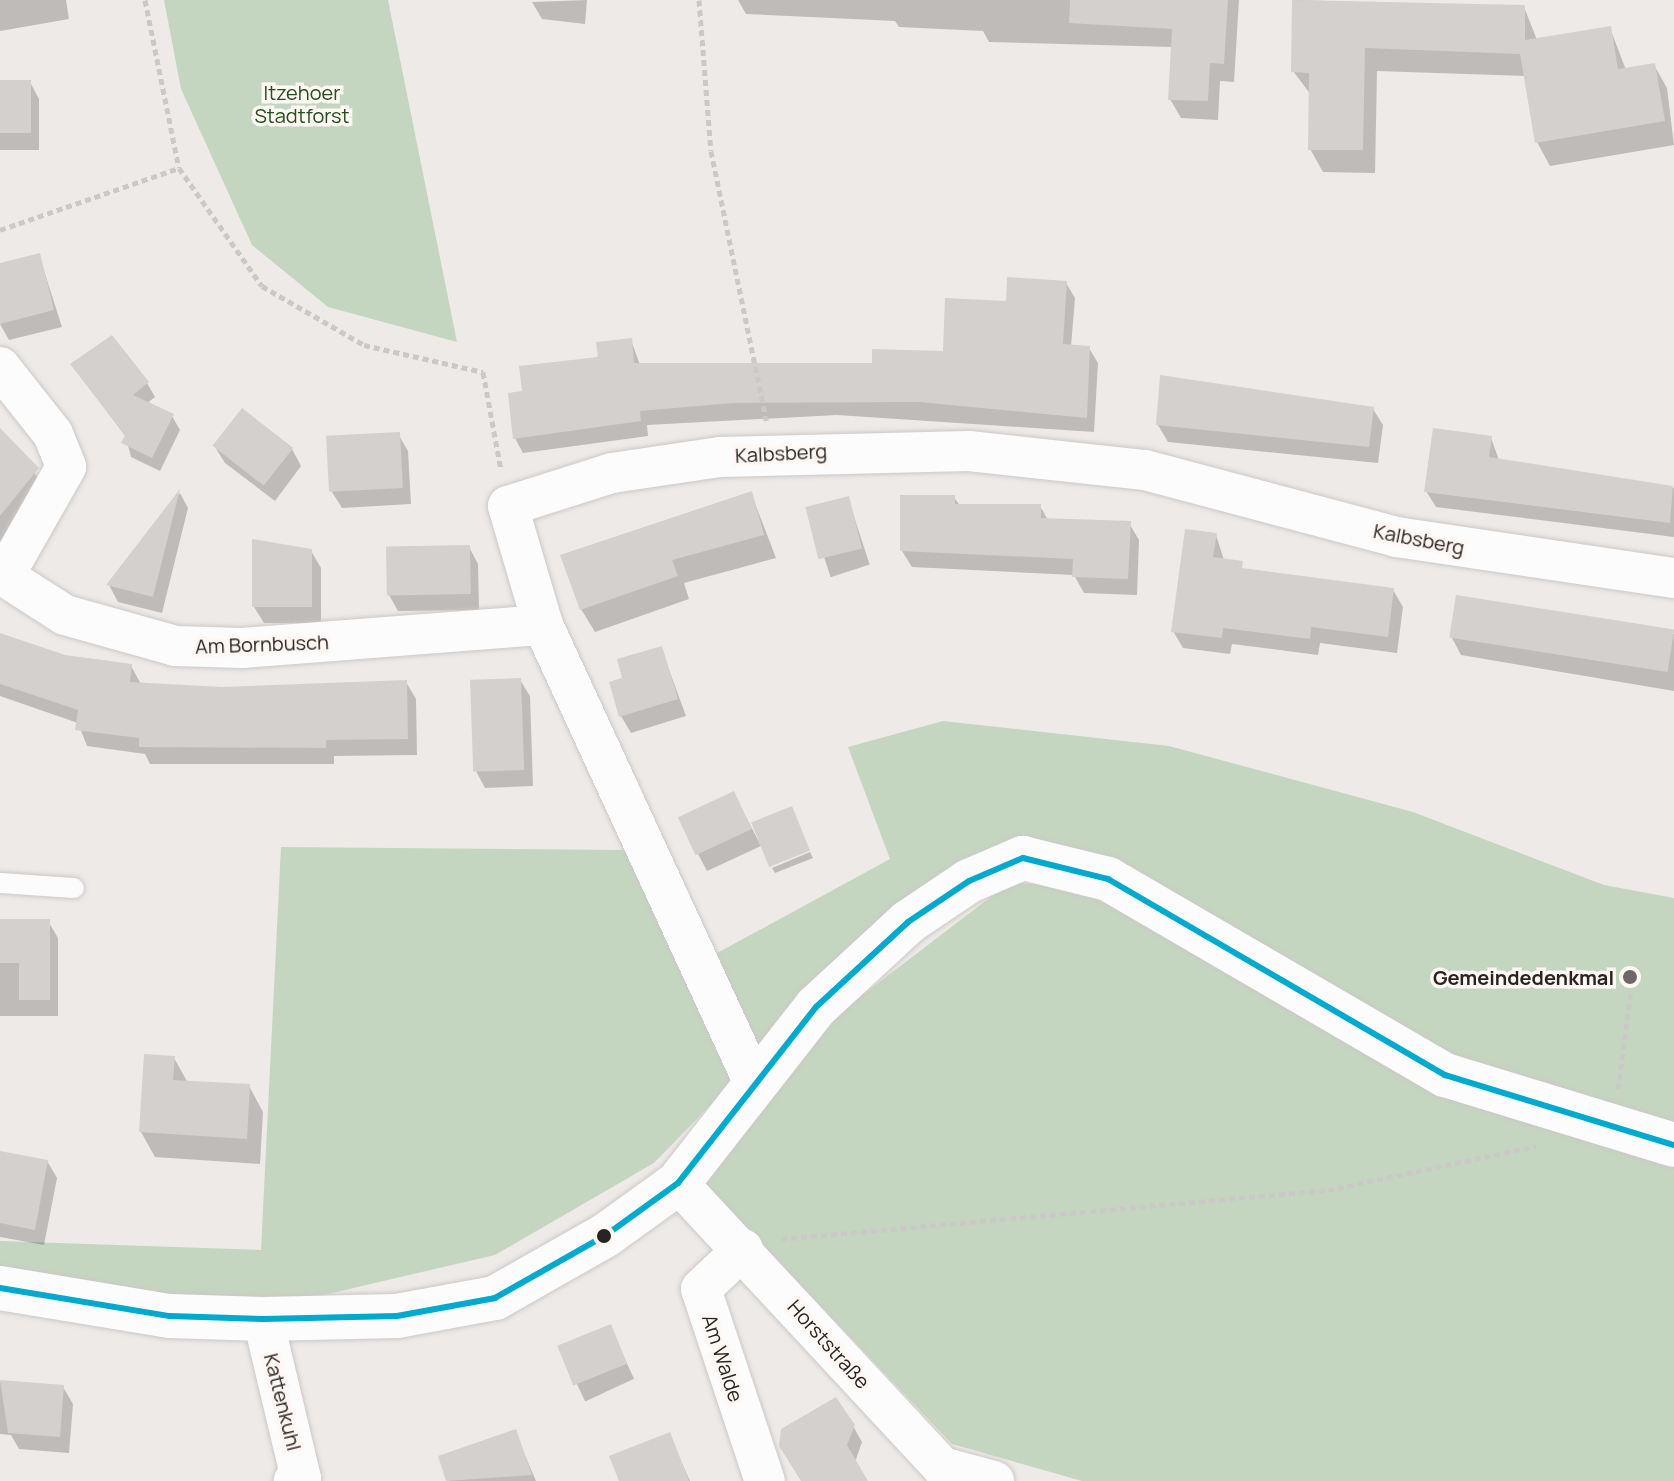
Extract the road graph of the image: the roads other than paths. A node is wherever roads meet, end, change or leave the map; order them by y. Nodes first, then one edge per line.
1 (0, 367) edge
2 (1674, 578) edge
3 (543, 625) junction
4 (0, 883) edge
5 (74, 888) dead end
6 (753, 1081) junction
7 (1674, 1145) edge
8 (678, 1183) junction
9 (743, 1249) junction
10 (0, 1288) edge
11 (263, 1319) junction
12 (294, 1481) edge
13 (765, 1481) edge
14 (994, 1481) edge

1 - 3 street, Am Bornbusch
2 - 3 street, Kalbsberg
3 - 6 street
4 - 5 lane
6 - 7 street
6 - 8 street
8 - 9 street, Horststraße
8 - 11 street
9 - 13 street, Am Walde
9 - 14 street, Horststraße
10 - 11 street
11 - 12 street, Kattenkuhl

